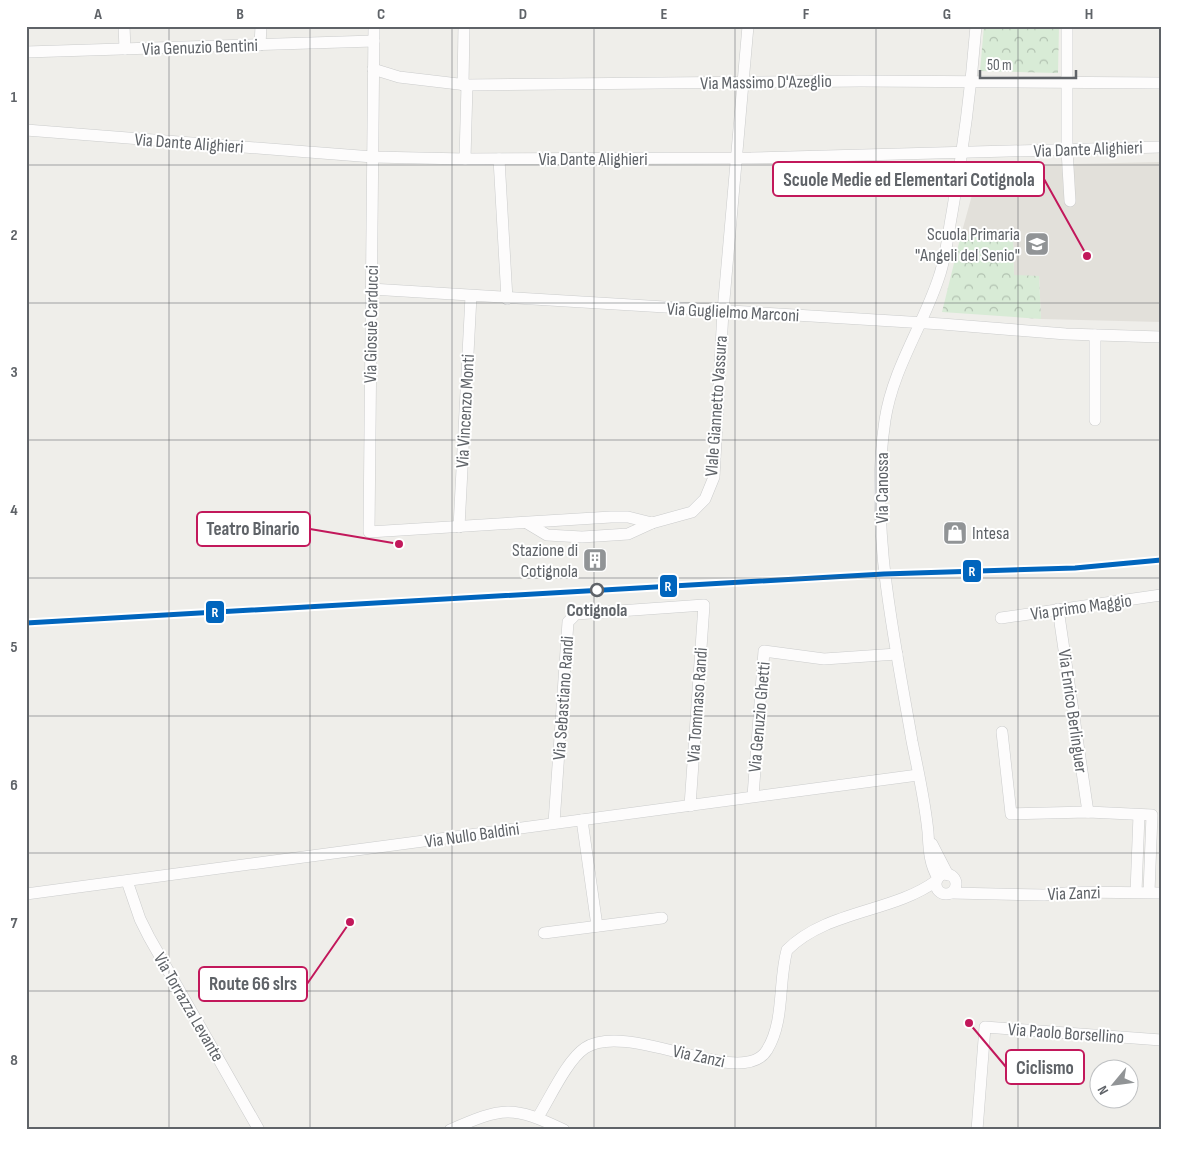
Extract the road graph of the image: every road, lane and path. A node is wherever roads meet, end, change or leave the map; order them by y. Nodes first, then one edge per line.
1 (124, 26) edge
2 (261, 26) edge
3 (374, 26) edge
4 (464, 26) edge
5 (748, 26) edge
6 (976, 26) edge
7 (1066, 26) edge
8 (374, 40) junction
9 (260, 44) junction
10 (125, 49) junction
11 (26, 52) edge
12 (373, 69) junction
13 (972, 82) junction
14 (1067, 82) junction
15 (1161, 82) edge
16 (744, 83) junction
17 (465, 85) junction
18 (26, 130) edge
19 (1161, 147) edge
20 (1067, 150) junction
21 (963, 152) junction
22 (373, 157) junction
23 (735, 157) junction
24 (465, 159) junction
25 (499, 160) junction
26 (1070, 201) dead end
27 (371, 289) junction
28 (471, 296) junction
29 (507, 299) junction
30 (723, 311) junction
31 (922, 324) junction
32 (1095, 335) junction
33 (1161, 337) edge
34 (1095, 420) dead end
35 (527, 523) junction
36 (652, 523) junction
37 (459, 527) junction
38 (1161, 595) edge
39 (704, 605) joint
40 (1058, 609) junction
41 (1001, 618) dead end
42 (897, 654) junction
43 (1002, 732) dead end
44 (918, 774) junction
45 (752, 796) junction
46 (690, 806) junction
47 (1088, 812) junction
48 (1139, 815) junction
49 (582, 820) junction
50 (554, 824) junction
51 (127, 881) junction
52 (946, 884) junction
53 (1136, 892) junction
54 (1155, 892) edge
55 (26, 894) edge
56 (662, 918) dead end
57 (597, 926) junction
58 (544, 933) dead end
59 (1161, 1040) edge
60 (538, 1117) junction
61 (259, 1130) edge
62 (450, 1130) edge
63 (564, 1130) edge
64 (977, 1130) edge

1 - 10 street
2 - 9 street
3 - 8 street, Via Giosuè Carducci
4 - 17 street
5 - 16 street, VIale Giannetto Vassura
6 - 13 street, Via Canossa
7 - 14 street
8 - 9 street, Via Genuzio Bentini
8 - 12 street, Via Giosuè Carducci
9 - 10 street, Via Genuzio Bentini
10 - 11 street, Via Genuzio Bentini
12 - 17 street, Via Massimo D'Azeglio
12 - 22 street, Via Giosuè Carducci
13 - 14 street, Via Massimo D'Azeglio
13 - 16 street, Via Massimo D'Azeglio
13 - 21 street, Via Canossa
14 - 15 street, Via Massimo D'Azeglio
14 - 20 street
16 - 17 street, Via Massimo D'Azeglio
16 - 23 street, VIale Giannetto Vassura
17 - 24 street
18 - 22 street, Via Dante Alighieri
19 - 20 street, Via Dante Alighieri
20 - 21 street, Via Dante Alighieri
20 - 26 street
21 - 23 street, Via Dante Alighieri
21 - 31 street, Via Canossa
22 - 24 street, Via Dante Alighieri
22 - 27 street, Via Giosuè Carducci
23 - 25 street, Via Dante Alighieri
23 - 30 street, VIale Giannetto Vassura
24 - 25 street, Via Dante Alighieri
25 - 29 street
27 - 28 street, Via Guglielmo Marconi
27 - 37 street, Via Giosuè Carducci
28 - 29 street, Via Guglielmo Marconi
28 - 37 street, Via Vincenzo Monti
29 - 30 street, Via Guglielmo Marconi
30 - 31 street, Via Guglielmo Marconi
30 - 36 street, VIale Giannetto Vassura
31 - 32 street, Via Guglielmo Marconi
31 - 42 street, Via Canossa
32 - 33 street, Via Guglielmo Marconi
32 - 34 street
35 - 36 street, VIale Giannetto Vassura
35 - 36 street
35 - 37 street
38 - 40 street, Via primo Maggio
39 - 46 street, Via Tommaso Randi
39 - 50 street, Via Sebastiano Randi
40 - 41 street, Via primo Maggio
40 - 47 street, Via Enrico Berlinguer
42 - 44 street, Via Canossa
42 - 45 street, Via Genuzio Ghetti
43 - 47 street
44 - 45 street, Via Nullo Baldini
44 - 52 street, Via Canossa
45 - 46 street, Via Nullo Baldini
46 - 49 street, Via Nullo Baldini
47 - 48 street
48 - 53 street
48 - 54 street
49 - 50 street, Via Nullo Baldini
49 - 57 street
50 - 51 street, Via Nullo Baldini
51 - 55 street, Via Nullo Baldini
51 - 61 street, Via Torrazza Levante
52 - 53 street, Via Zanzi
52 - 60 street, Via Zanzi
53 - 54 street, Via Zanzi
56 - 57 street
57 - 58 street
59 - 64 street, Via Paolo Borsellino
60 - 62 street
60 - 63 street

